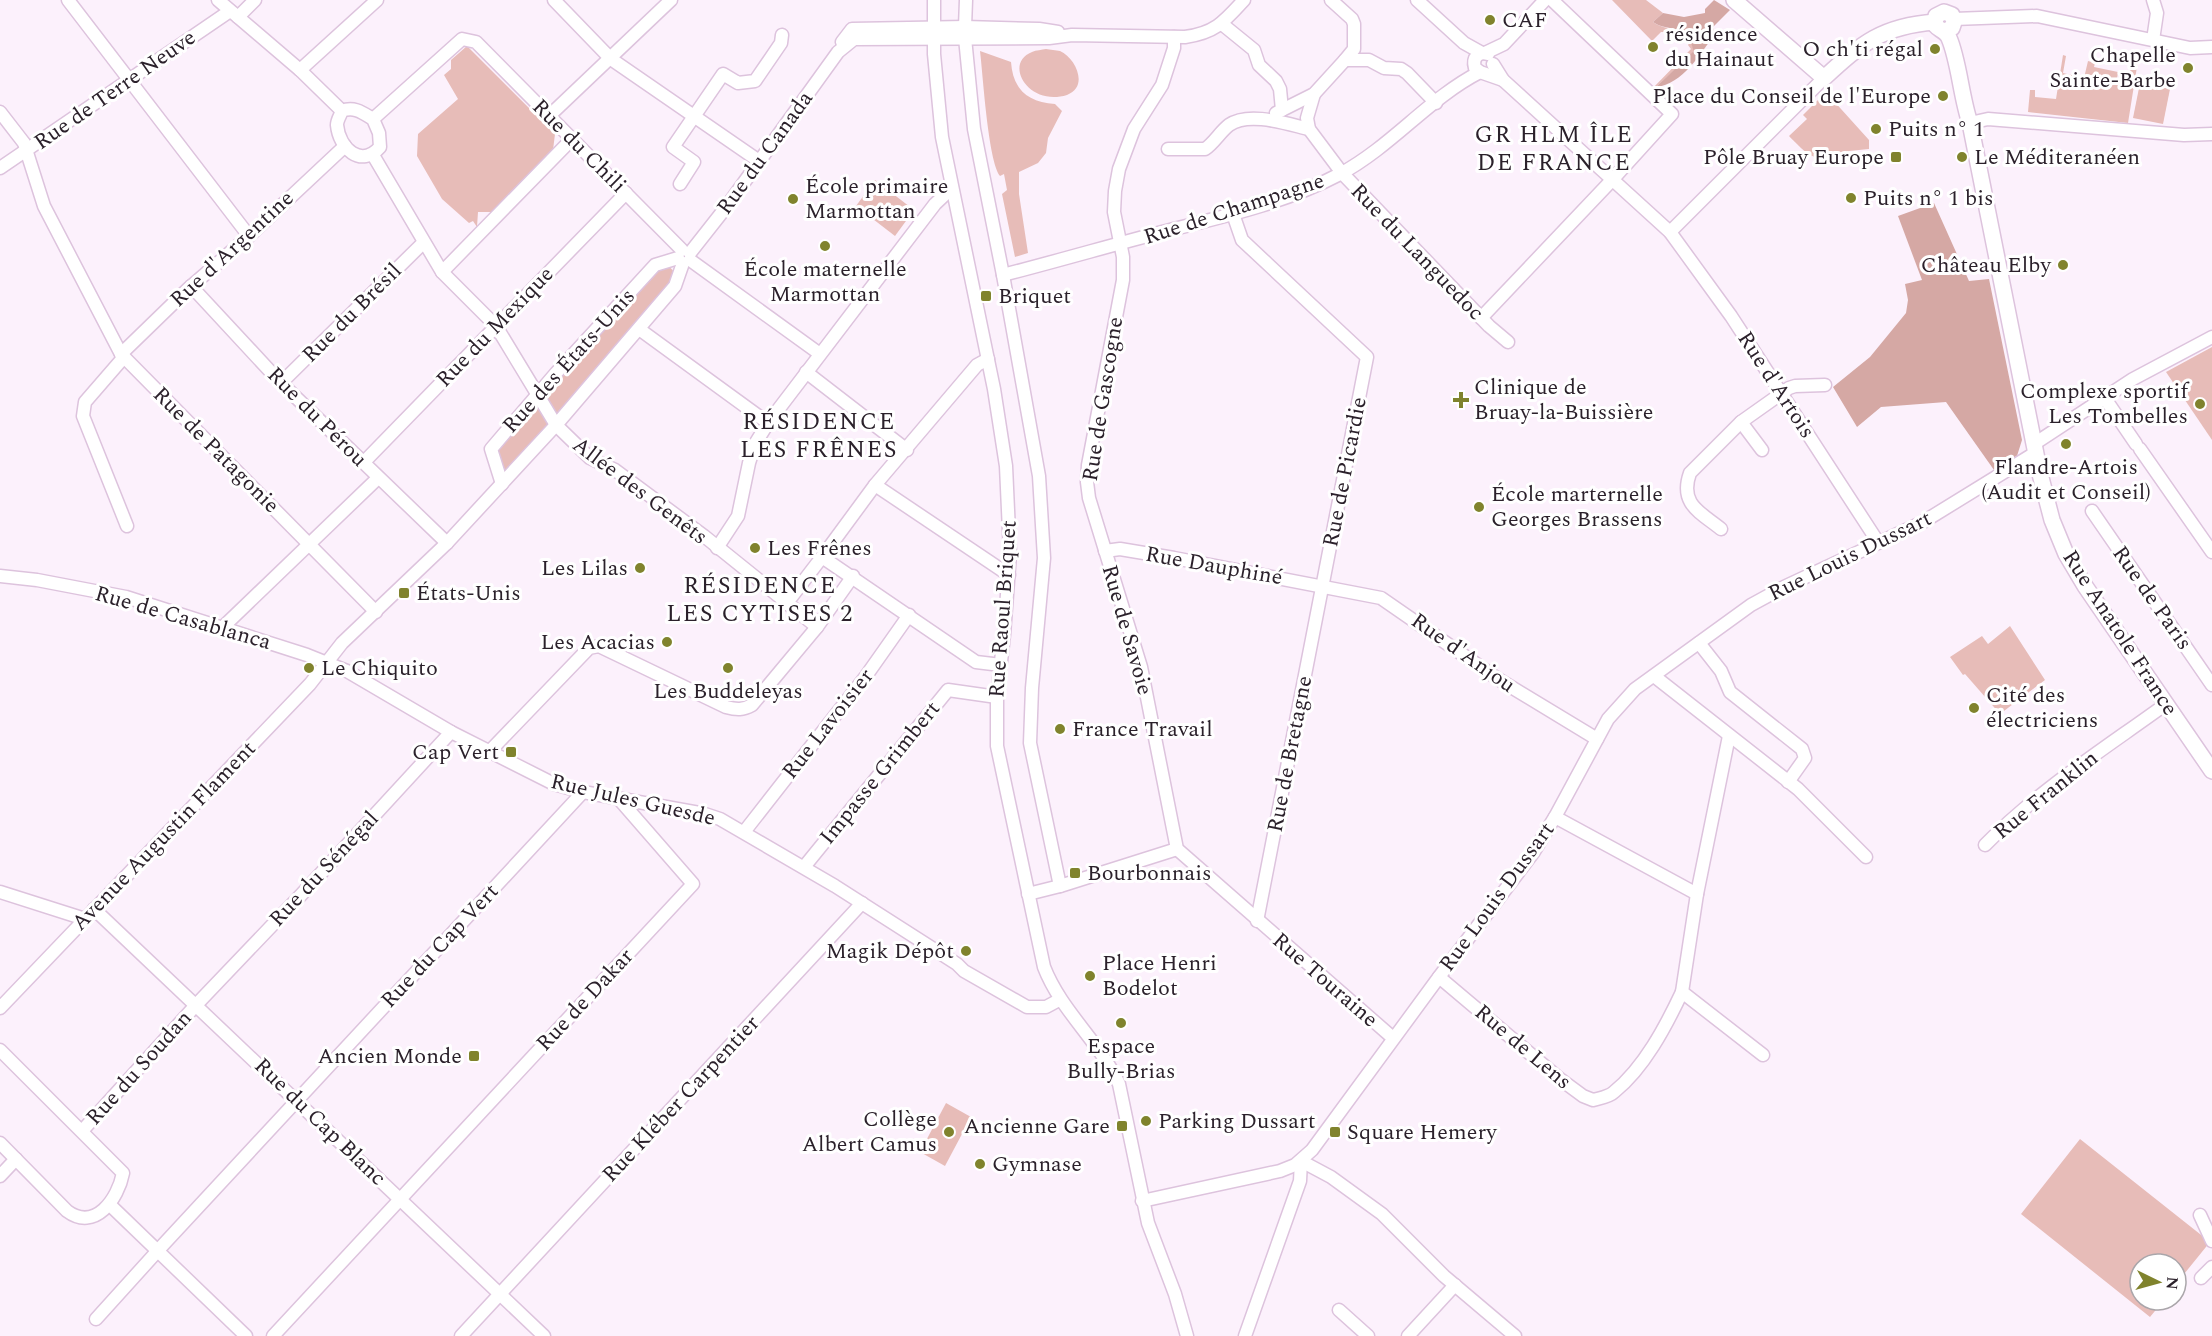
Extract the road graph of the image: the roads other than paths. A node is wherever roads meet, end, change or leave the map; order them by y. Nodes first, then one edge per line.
1 (68, 0) edge
2 (218, 0) edge
3 (255, 0) edge
4 (376, 0) edge
5 (554, 0) edge
6 (671, 0) edge
7 (934, 0) edge
8 (966, 0) edge
9 (1244, 0) edge
10 (1330, 0) edge
11 (1417, 0) edge
12 (1545, 0) edge
13 (1552, 0) edge
14 (1734, 0) edge
15 (2153, 0) edge
16 (234, 14) junction
17 (1947, 18) edge
18 (1222, 24) junction
19 (934, 32) junction
20 (965, 32) junction
21 (782, 35) dead end
22 (1174, 38) junction
23 (2153, 40) junction
24 (2212, 47) edge
25 (610, 59) junction
26 (1345, 60) junction
27 (1483, 62) junction
28 (300, 70) junction
29 (1824, 78) junction
30 (129, 80) junction
31 (1314, 94) junction
32 (1436, 103) junction
33 (1282, 110) junction
34 (342, 111) junction
35 (0, 112) edge
36 (549, 116) junction
37 (694, 116) junction
38 (373, 119) junction
39 (1265, 119) junction
40 (1976, 126) junction
41 (1309, 129) junction
42 (2212, 134) edge
43 (572, 139) junction
44 (345, 146) junction
45 (1168, 149) dead end
46 (26, 151) junction
47 (373, 155) junction
48 (759, 161) junction
49 (0, 168) edge
50 (1342, 173) junction
51 (1612, 180) junction
52 (680, 184) dead end
53 (952, 188) junction
54 (626, 193) junction
55 (1233, 214) junction
56 (1670, 232) junction
57 (249, 236) junction
58 (423, 243) junction
59 (1120, 245) junction
60 (685, 257) junction
61 (442, 272) junction
62 (1009, 273) junction
63 (191, 286) junction
64 (1481, 318) junction
65 (496, 326) junction
66 (639, 329) junction
67 (2212, 337) edge
68 (1508, 342) dead end
69 (820, 354) junction
70 (122, 356) junction
71 (988, 359) junction
72 (806, 372) junction
73 (281, 383) junction
74 (1824, 385) dead end
75 (1782, 393) junction
76 (536, 396) junction
77 (2104, 397) junction
78 (1741, 422) junction
79 (768, 423) junction
80 (556, 425) junction
81 (2035, 448) junction
82 (907, 450) junction
83 (1762, 450) dead end
84 (364, 462) junction
85 (378, 478) junction
86 (502, 484) junction
87 (875, 485) junction
88 (2092, 511) dead end
89 (127, 526) dead end
90 (1721, 529) dead end
91 (1878, 542) junction
92 (447, 543) junction
93 (309, 544) junction
94 (717, 548) junction
95 (1105, 551) junction
96 (2212, 552) edge
97 (822, 557) junction
98 (1009, 575) junction
99 (0, 576) edge
100 (853, 576) junction
101 (1323, 586) junction
102 (786, 604) junction
103 (376, 612) junction
104 (909, 615) junction
105 (223, 627) junction
106 (817, 627) junction
107 (1699, 643) junction
108 (326, 663) junction
109 (1001, 665) junction
110 (1654, 676) junction
111 (2212, 685) edge
112 (997, 697) junction
113 (2166, 705) junction
114 (451, 732) junction
115 (1729, 736) junction
116 (1597, 739) junction
117 (490, 752) junction
118 (2212, 771) edge
119 (1788, 782) junction
120 (584, 792) junction
121 (619, 799) junction
122 (1555, 817) junction
123 (744, 832) junction
124 (1985, 845) dead end
125 (1177, 849) junction
126 (1866, 857) dead end
127 (804, 867) junction
128 (1059, 886) junction
129 (0, 892) edge
130 (1028, 894) junction
131 (1697, 894) junction
132 (862, 903) junction
133 (94, 909) junction
134 (85, 919) junction
135 (1257, 921) junction
136 (1439, 976) junction
137 (1682, 992) junction
138 (1059, 1000) junction
139 (196, 1005) junction
140 (0, 1008) edge
141 (1393, 1038) junction
142 (0, 1050) edge
143 (1763, 1055) dead end
144 (297, 1100) junction
145 (82, 1131) junction
146 (0, 1143) edge
147 (1312, 1150) junction
148 (16, 1159) junction
149 (1301, 1161) junction
150 (0, 1176) edge
151 (1331, 1177) junction
152 (400, 1199) junction
153 (1142, 1201) junction
154 (110, 1205) junction
155 (2200, 1215) dead end
156 (2212, 1241) edge
157 (157, 1251) junction
158 (2212, 1267) edge
159 (2201, 1278) dead end
160 (1455, 1285) junction
161 (501, 1294) junction
162 (1339, 1310) dead end
163 (96, 1319) dead end
164 (246, 1336) edge
165 (273, 1336) edge
166 (461, 1336) edge
167 (544, 1336) edge
168 (1187, 1336) edge
169 (1245, 1336) edge
170 (1368, 1336) edge
171 (1409, 1336) edge
172 (1515, 1336) edge

1 - 30 street
2 - 16 street
3 - 16 street, Rue de Terre Neuve
4 - 28 street
5 - 25 street
6 - 25 street
7 - 19 street, Rue Raoul Briquet
8 - 20 street
9 - 18 street
10 - 26 street
11 - 27 street
12 - 27 street, Rue de Champagne
13 - 51 street
14 - 29 main road
15 - 23 street
16 - 28 street
16 - 30 street, Rue de Terre Neuve
17 - 23 street
17 - 29 main road
17 - 40 main road, Rue Anatole France
18 - 22 street
18 - 33 street
19 - 20 street
19 - 48 street, Rue du Canada
19 - 53 street, Rue Raoul Briquet
20 - 22 street
20 - 62 street
21 - 37 street
22 - 59 street, Rue de Gascogne
23 - 24 street
25 - 36 street
25 - 37 street
26 - 31 street
26 - 32 street
27 - 32 street, Rue de Champagne
27 - 51 street, Rue d'Artois
28 - 34 street
29 - 56 street
30 - 46 street, Rue de Terre Neuve
30 - 57 street
31 - 33 street
31 - 41 street
32 - 50 street, Rue de Champagne
33 - 39 street
34 - 38 street
34 - 44 street
35 - 46 street, Rue de Patagonie
36 - 38 street, Rue du Chili
36 - 43 street, Rue du Chili
37 - 48 street
37 - 52 street
38 - 47 street
39 - 41 street
39 - 45 street
40 - 42 street
40 - 81 main road, Rue Anatole France
41 - 50 street, Rue du Languedoc
43 - 54 street, Rue du Chili
43 - 61 street
44 - 47 street
44 - 57 street, Rue d'Argentine
46 - 49 street, Rue de Terre Neuve
46 - 70 street, Rue de Patagonie
47 - 58 street, Allée des Genêts
48 - 60 street, Rue du Canada
50 - 55 street, Rue de Champagne
50 - 64 street, Rue du Languedoc
51 - 56 street, Rue d'Artois
51 - 64 street
53 - 69 street
53 - 71 street, Rue Raoul Briquet
54 - 60 street, Rue du Chili
54 - 65 street, Rue du Mexique
55 - 59 street, Rue de Champagne
55 - 101 street, Rue de Picardie
56 - 75 street, Rue d'Artois
57 - 63 street, Rue d'Argentine
58 - 61 street, Allée des Genêts
58 - 73 street, Rue du Brésil
59 - 62 street, Rue de Champagne
59 - 95 street, Rue de Gascogne
60 - 66 street, Rue des États-Unis
60 - 69 street, Rue du Chili
60 - 76 street, Rue des États-Unis
61 - 65 street, Allée des Genêts
62 - 128 street
63 - 70 street, Rue d'Argentine
63 - 73 street, Rue du Pérou
64 - 68 street, Rue du Languedoc
65 - 76 street, Allée des Genêts
65 - 84 street, Rue du Mexique
66 - 79 street
66 - 80 street, Rue des États-Unis
67 - 77 street, Rue Louis Dussart
69 - 72 street
70 - 89 street, Rue d'Argentine
70 - 93 street, Rue de Patagonie
71 - 82 street
71 - 98 street, Rue Raoul Briquet
72 - 79 street
72 - 82 street
73 - 84 street, Rue du Pérou
74 - 75 street
75 - 78 street
75 - 91 street, Rue d'Artois
76 - 80 street, Allée des Genêts
76 - 86 street, Rue des États-Unis
77 - 81 street, Rue Louis Dussart
77 - 96 street
78 - 83 street
78 - 90 street
79 - 94 street
80 - 86 street, Rue des États-Unis
80 - 94 street, Allée des Genêts
81 - 91 street, Rue Louis Dussart
81 - 113 main road, Rue Anatole France
82 - 87 street
84 - 85 street, Rue du Pérou
85 - 92 street, Rue du Pérou
85 - 93 street
86 - 92 street, Rue des États-Unis
87 - 97 street
87 - 98 street
88 - 111 street, Rue de Paris
91 - 107 street, Rue Louis Dussart
92 - 103 street, Rue des États-Unis
93 - 103 street, Rue de Patagonie
93 - 105 street
94 - 102 street, Allée des Genêts
95 - 101 street, Rue Dauphiné
95 - 125 street, Rue de Savoie
97 - 100 street
97 - 102 street
98 - 109 street, Rue Raoul Briquet
99 - 105 street, Rue de Casablanca
100 - 104 street
100 - 106 street
101 - 116 street, Rue d'Anjou
101 - 135 street, Rue de Bretagne
102 - 106 street, Allée des Genêts
103 - 108 street, Rue des États-Unis
104 - 109 street
104 - 123 street, Rue Lavoisier
105 - 108 street, Rue de Casablanca
106 - 117 street
107 - 110 street, Rue Louis Dussart
107 - 119 street
108 - 114 street, Rue Jules Guesde
108 - 133 street, Avenue Augustin Flament
109 - 112 street, Rue Raoul Briquet
110 - 115 street
110 - 116 street, Rue Louis Dussart
112 - 127 street, Impasse Grimbert
112 - 130 street, Rue Raoul Briquet
113 - 118 main road, Rue Anatole France
113 - 124 street, Rue Franklin
114 - 117 street, Rue Jules Guesde
114 - 139 street, Rue du Sénégal
115 - 119 street
115 - 131 street
116 - 122 street, Rue Louis Dussart
117 - 120 street, Rue Jules Guesde
119 - 126 street
120 - 121 street, Rue Jules Guesde
120 - 144 street, Rue du Cap Vert
121 - 123 street, Rue Jules Guesde
121 - 152 street, Rue de Dakar
122 - 131 street
122 - 136 street, Rue Louis Dussart
123 - 127 street, Rue Jules Guesde
125 - 128 street
125 - 135 street
127 - 132 street, Rue Jules Guesde
128 - 130 street
129 - 134 street
130 - 138 street, Rue Raoul Briquet
131 - 137 street
132 - 138 street, Rue Jules Guesde
132 - 161 street, Rue Kléber Carpentier
133 - 134 street, Avenue Augustin Flament
133 - 139 street, Rue du Cap Blanc
134 - 140 street, Avenue Augustin Flament
135 - 141 street, Rue Touraine
136 - 137 street, Rue de Lens
136 - 141 street, Rue Louis Dussart
137 - 143 street
138 - 153 street
139 - 144 street, Rue du Cap Blanc
139 - 145 street, Rue du Soudan
141 - 147 street, Rue Louis Dussart
142 - 145 street
144 - 152 street, Rue du Cap Blanc
144 - 157 street, Rue du Cap Vert
145 - 154 street
146 - 148 street
147 - 149 street, Rue Louis Dussart
147 - 151 street
148 - 150 street
148 - 154 street
149 - 151 street
149 - 153 street, Rue Louis Dussart
149 - 169 street
151 - 160 street
152 - 161 street, Rue du Cap Blanc
152 - 165 street
153 - 168 street
154 - 157 street
155 - 156 street
157 - 163 street, Rue du Cap Vert
157 - 164 street
158 - 159 street
160 - 171 street
160 - 172 street
161 - 166 street, Rue Kléber Carpentier
161 - 167 street, Rue du Cap Blanc
162 - 170 street

